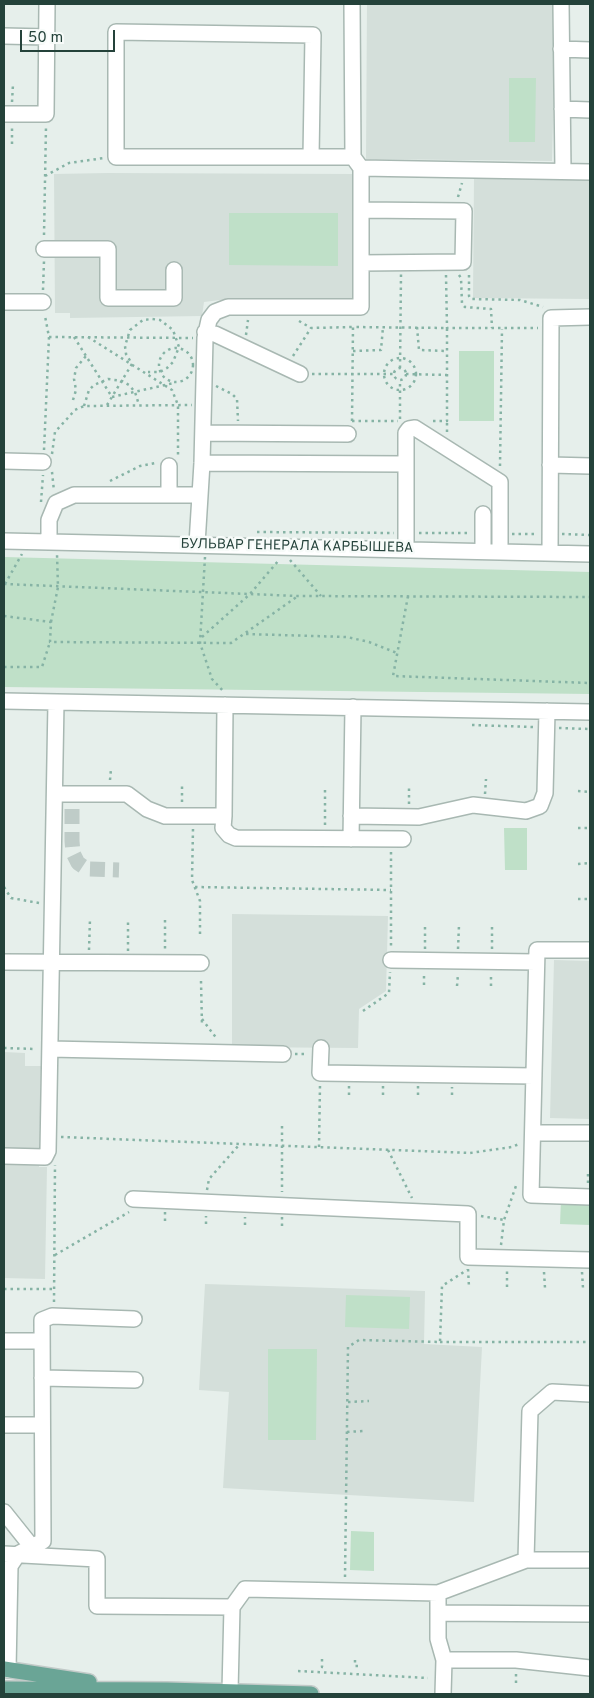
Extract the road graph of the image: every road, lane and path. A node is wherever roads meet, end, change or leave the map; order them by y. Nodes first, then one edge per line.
1 (47, 4) edge
2 (352, 4) edge
3 (561, 4) edge
4 (4, 36) edge
5 (47, 37) junction
6 (562, 49) junction
7 (590, 50) edge
8 (562, 109) junction
9 (590, 110) edge
10 (4, 114) edge
11 (116, 157) junction
12 (311, 157) junction
13 (357, 163) junction
14 (476, 170) junction
15 (563, 171) junction
16 (590, 172) edge
17 (45, 176) dead end
18 (361, 210) junction
19 (454, 211) junction
20 (44, 249) dead end
21 (463, 262) junction
22 (361, 263) junction
23 (174, 270) dead end
24 (410, 275) dead end
25 (438, 275) dead end
26 (447, 275) junction
27 (4, 302) edge
28 (43, 302) dead end
29 (253, 317) dead end
30 (590, 318) edge
31 (294, 319) dead end
32 (552, 323) junction
33 (353, 327) junction
34 (383, 327) junction
35 (400, 327) junction
36 (311, 328) junction
37 (417, 328) junction
38 (447, 328) junction
39 (492, 328) junction
40 (502, 328) junction
41 (202, 335) junction
42 (49, 337) dead end
43 (74, 337) junction
44 (88, 337) junction
45 (126, 338) junction
46 (177, 338) junction
47 (178, 348) junction
48 (246, 348) junction
49 (353, 351) junction
50 (447, 351) junction
51 (86, 356) junction
52 (400, 358) junction
53 (132, 364) junction
54 (286, 367) junction
55 (400, 368) junction
56 (145, 372) junction
57 (160, 372) junction
58 (300, 374) joint
59 (353, 374) junction
60 (384, 374) junction
61 (393, 374) junction
62 (406, 374) junction
63 (416, 374) junction
64 (447, 375) junction
65 (204, 380) junction
66 (102, 381) junction
67 (122, 381) junction
68 (400, 381) junction
69 (176, 382) junction
70 (166, 385) junction
71 (400, 390) junction
72 (135, 392) junction
73 (112, 397) junction
74 (73, 400) dead end
75 (107, 405) junction
76 (139, 405) junction
77 (178, 405) junction
78 (194, 405) dead end
79 (84, 406) junction
80 (400, 421) junction
81 (409, 421) dead end
82 (428, 421) dead end
83 (203, 433) junction
84 (238, 433) junction
85 (348, 434) dead end
86 (4, 461) edge
87 (202, 463) junction
88 (49, 464) junction
89 (406, 464) junction
90 (169, 465) junction
91 (550, 465) junction
92 (590, 466) edge
93 (500, 482) junction
94 (107, 483) dead end
95 (169, 494) junction
96 (200, 494) junction
97 (60, 501) junction
98 (483, 514) dead end
99 (248, 532) dead end
100 (406, 533) junction
101 (483, 534) junction
102 (500, 534) junction
103 (550, 534) junction
104 (590, 534) edge
105 (4, 541) edge
106 (32, 541) junction
107 (53, 541) junction
108 (202, 544) junction
109 (406, 549) junction
110 (483, 551) junction
111 (500, 552) junction
112 (550, 552) junction
113 (590, 554) edge
114 (4, 584) edge
115 (58, 587) junction
116 (203, 592) junction
117 (250, 594) junction
118 (298, 596) junction
119 (321, 596) junction
120 (408, 596) junction
121 (590, 597) edge
122 (4, 616) edge
123 (51, 622) junction
124 (244, 634) junction
125 (50, 642) junction
126 (200, 643) junction
127 (397, 653) junction
128 (4, 667) edge
129 (590, 683) edge
130 (4, 701) edge
131 (56, 702) junction
132 (230, 705) junction
133 (353, 707) junction
134 (547, 711) junction
135 (590, 712) edge
136 (325, 789) dead end
137 (578, 791) dead end
138 (590, 792) edge
139 (55, 794) junction
140 (193, 816) junction
141 (224, 816) junction
142 (351, 828) junction
143 (371, 828) dead end
144 (578, 828) dead end
145 (590, 828) edge
146 (324, 838) junction
147 (388, 839) junction
148 (403, 839) dead end
149 (590, 863) edge
150 (578, 864) dead end
151 (4, 887) edge
152 (195, 887) junction
153 (391, 890) junction
154 (578, 899) dead end
155 (590, 900) edge
156 (53, 905) junction
157 (90, 919) dead end
158 (128, 920) dead end
159 (165, 920) dead end
160 (200, 934) dead end
161 (590, 950) edge
162 (391, 960) junction
163 (4, 962) edge
164 (536, 962) junction
165 (52, 963) junction
166 (89, 963) junction
167 (128, 963) junction
168 (165, 963) junction
169 (201, 963) dead end
170 (201, 981) dead end
171 (362, 1011) dead end
172 (202, 1018) junction
173 (202, 1025) dead end
174 (4, 1048) edge
175 (50, 1049) junction
176 (320, 1051) joint
177 (226, 1052) junction
178 (283, 1054) joint
179 (320, 1073) junction
180 (534, 1076) junction
181 (282, 1126) dead end
182 (590, 1133) edge
183 (533, 1135) junction
184 (55, 1137) dead end
185 (240, 1144) junction
186 (282, 1146) junction
187 (318, 1147) junction
188 (388, 1150) junction
189 (4, 1156) edge
190 (54, 1162) dead end
191 (518, 1182) dead end
192 (590, 1197) edge
193 (133, 1199) dead end
194 (151, 1200) junction
195 (206, 1202) junction
196 (282, 1206) junction
197 (418, 1212) junction
198 (468, 1214) junction
199 (504, 1220) junction
200 (55, 1255) junction
201 (500, 1258) junction
202 (590, 1260) edge
203 (468, 1263) junction
204 (469, 1287) dead end
205 (4, 1289) edge
206 (54, 1289) junction
207 (54, 1316) junction
208 (134, 1319) dead end
209 (42, 1341) junction
210 (4, 1342) edge
211 (440, 1342) junction
212 (590, 1342) edge
213 (42, 1378) junction
214 (135, 1380) dead end
215 (590, 1394) edge
216 (348, 1402) junction
217 (369, 1402) dead end
218 (4, 1425) edge
219 (42, 1425) junction
220 (364, 1431) dead end
221 (347, 1432) junction
222 (4, 1512) edge
223 (32, 1547) junction
224 (11, 1554) edge
225 (526, 1560) junction
226 (590, 1560) edge
227 (344, 1591) junction
228 (438, 1593) junction
229 (232, 1607) junction
230 (438, 1613) junction
231 (590, 1614) edge
232 (322, 1659) dead end
233 (355, 1660) dead end
234 (444, 1660) junction
235 (358, 1666) dead end
236 (326, 1667) dead end
237 (590, 1668) edge
238 (6, 1669) edge
239 (298, 1671) dead end
240 (428, 1678) dead end
241 (4, 1689) edge
242 (140, 1690) junction
243 (230, 1691) junction
244 (311, 1694) edge
245 (443, 1694) edge

1 - 5 street
2 - 13 street
3 - 6 street
4 - 5 street
5 - 10 street
6 - 7 street
6 - 8 street
8 - 9 street
8 - 15 street
11 - 12 street
11 - 12 street
11 - 17 path
12 - 13 street
13 - 14 street
13 - 18 street
14 - 15 street
14 - 19 path
15 - 16 street
18 - 19 street
18 - 22 street
19 - 21 street
20 - 23 street
21 - 22 street
21 - 32 path
22 - 41 street
24 - 35 path
25 - 26 path
26 - 38 path
26 - 39 path
27 - 28 street
29 - 48 path
30 - 32 street
31 - 36 path
32 - 40 path
32 - 91 street
33 - 34 path
33 - 36 path
33 - 49 path
34 - 35 path
34 - 49 path
35 - 37 path
35 - 52 path
36 - 54 path
37 - 38 path
37 - 50 path
38 - 39 path
38 - 50 path
39 - 40 path
40 - 93 path
41 - 46 path
41 - 48 street
41 - 65 street
42 - 43 path
43 - 44 path
43 - 51 path
44 - 45 path
44 - 53 path
45 - 46 path
45 - 46 path
45 - 53 path
46 - 47 path
47 - 57 path
47 - 57 path
47 - 69 path
48 - 54 street
49 - 59 path
50 - 64 path
51 - 66 path
51 - 74 path
52 - 55 path
52 - 60 path
52 - 63 path
53 - 56 path
53 - 67 path
54 - 58 street
55 - 61 path
55 - 62 path
56 - 57 path
56 - 70 path
57 - 69 path
58 - 59 path
59 - 60 path
59 - 80 path
60 - 61 path
60 - 71 path
61 - 68 path
62 - 63 path
62 - 68 path
63 - 64 path
63 - 71 path
64 - 82 path
65 - 83 street
65 - 84 path
66 - 67 path
66 - 73 path
66 - 79 path
67 - 72 path
67 - 73 path
68 - 71 path
69 - 70 path
70 - 72 path
70 - 77 path
71 - 80 path
72 - 73 path
72 - 76 path
73 - 75 path
75 - 76 path
75 - 79 path
76 - 77 path
77 - 78 path
77 - 90 path
79 - 88 path
80 - 81 path
83 - 84 street
83 - 87 street
84 - 85 street
86 - 88 street
87 - 89 street
87 - 96 street
88 - 97 path
89 - 93 street
89 - 100 street
90 - 94 path
90 - 95 street
91 - 92 street
91 - 103 street
93 - 102 street
95 - 96 street
95 - 97 street
96 - 108 street
97 - 107 street
98 - 101 street
99 - 100 path
100 - 101 path
100 - 109 street
101 - 110 street
102 - 103 path
102 - 111 street
103 - 104 path
103 - 112 street
105 - 106 street, БУЛЬВАР ГЕНЕРАЛА КАРБЫШЕВА
106 - 107 street, БУЛЬВАР ГЕНЕРАЛА КАРБЫШЕВА
106 - 114 path
107 - 108 street, БУЛЬВАР ГЕНЕРАЛА КАРБЫШЕВА
107 - 115 path
108 - 109 street, БУЛЬВАР ГЕНЕРАЛА КАРБЫШЕВА
108 - 116 path
109 - 110 street, БУЛЬВАР ГЕНЕРАЛА КАРБЫШЕВА
110 - 111 street, БУЛЬВАР ГЕНЕРАЛА КАРБЫШЕВА
111 - 112 street, БУЛЬВАР ГЕНЕРАЛА КАРБЫШЕВА
112 - 113 street, БУЛЬВАР ГЕНЕРАЛА КАРБЫШЕВА
114 - 115 path
115 - 116 path
115 - 123 path
116 - 117 path
116 - 126 path
117 - 118 path
117 - 119 path
117 - 126 path
118 - 119 path
118 - 124 path
119 - 120 path
120 - 121 path
120 - 127 path
122 - 123 path
123 - 125 path
124 - 126 path
124 - 127 path
125 - 126 path
125 - 128 path
126 - 132 path
127 - 129 path
130 - 131 street
131 - 132 street
131 - 139 street
132 - 133 street
132 - 141 street
133 - 134 street
133 - 142 street
134 - 135 street
134 - 142 street
136 - 146 path
137 - 138 path
139 - 140 street
139 - 156 street
140 - 141 street
140 - 152 path
141 - 146 street
142 - 143 street
142 - 146 street
142 - 147 street
144 - 145 path
147 - 148 street
147 - 153 path
149 - 150 path
151 - 156 path
152 - 153 path
152 - 160 path
153 - 162 path
154 - 155 path
156 - 165 street
157 - 166 path
158 - 167 path
159 - 168 path
161 - 164 street
162 - 164 street
162 - 171 path
163 - 165 street
164 - 180 street
165 - 166 street
165 - 175 street
166 - 167 street
167 - 168 street
168 - 169 street
170 - 172 path
172 - 173 path
172 - 177 path
174 - 175 path
175 - 177 street
175 - 189 street
176 - 178 path
176 - 179 street
177 - 178 street
179 - 180 street
179 - 187 path
180 - 183 street
181 - 186 path
182 - 183 street
183 - 188 path
183 - 192 street
184 - 185 path
185 - 186 path
185 - 195 path
186 - 187 path
186 - 196 path
187 - 188 path
188 - 197 path
190 - 200 path
191 - 199 path
193 - 194 street
194 - 195 street
194 - 200 path
195 - 196 street
196 - 197 street
197 - 198 street
198 - 199 path
198 - 203 street
199 - 201 path
200 - 206 path
201 - 202 street
201 - 203 street
203 - 204 path
203 - 211 path
205 - 206 path
206 - 207 path
207 - 208 street
207 - 209 street
209 - 210 street
209 - 213 street
211 - 212 path
211 - 216 path
213 - 214 street
213 - 219 street
215 - 225 street
216 - 217 path
216 - 221 path
218 - 219 street
219 - 223 street
220 - 221 path
221 - 227 path
222 - 223 street
223 - 224 street
224 - 229 street
224 - 238 street
225 - 226 street
225 - 228 street
227 - 228 street
227 - 229 street
228 - 230 street
229 - 243 street
230 - 231 street
230 - 234 street
232 - 236 path
233 - 235 path
234 - 237 street
234 - 245 street
238 - 242 main road
239 - 240 path
241 - 242 main road
242 - 243 main road
243 - 244 main road

